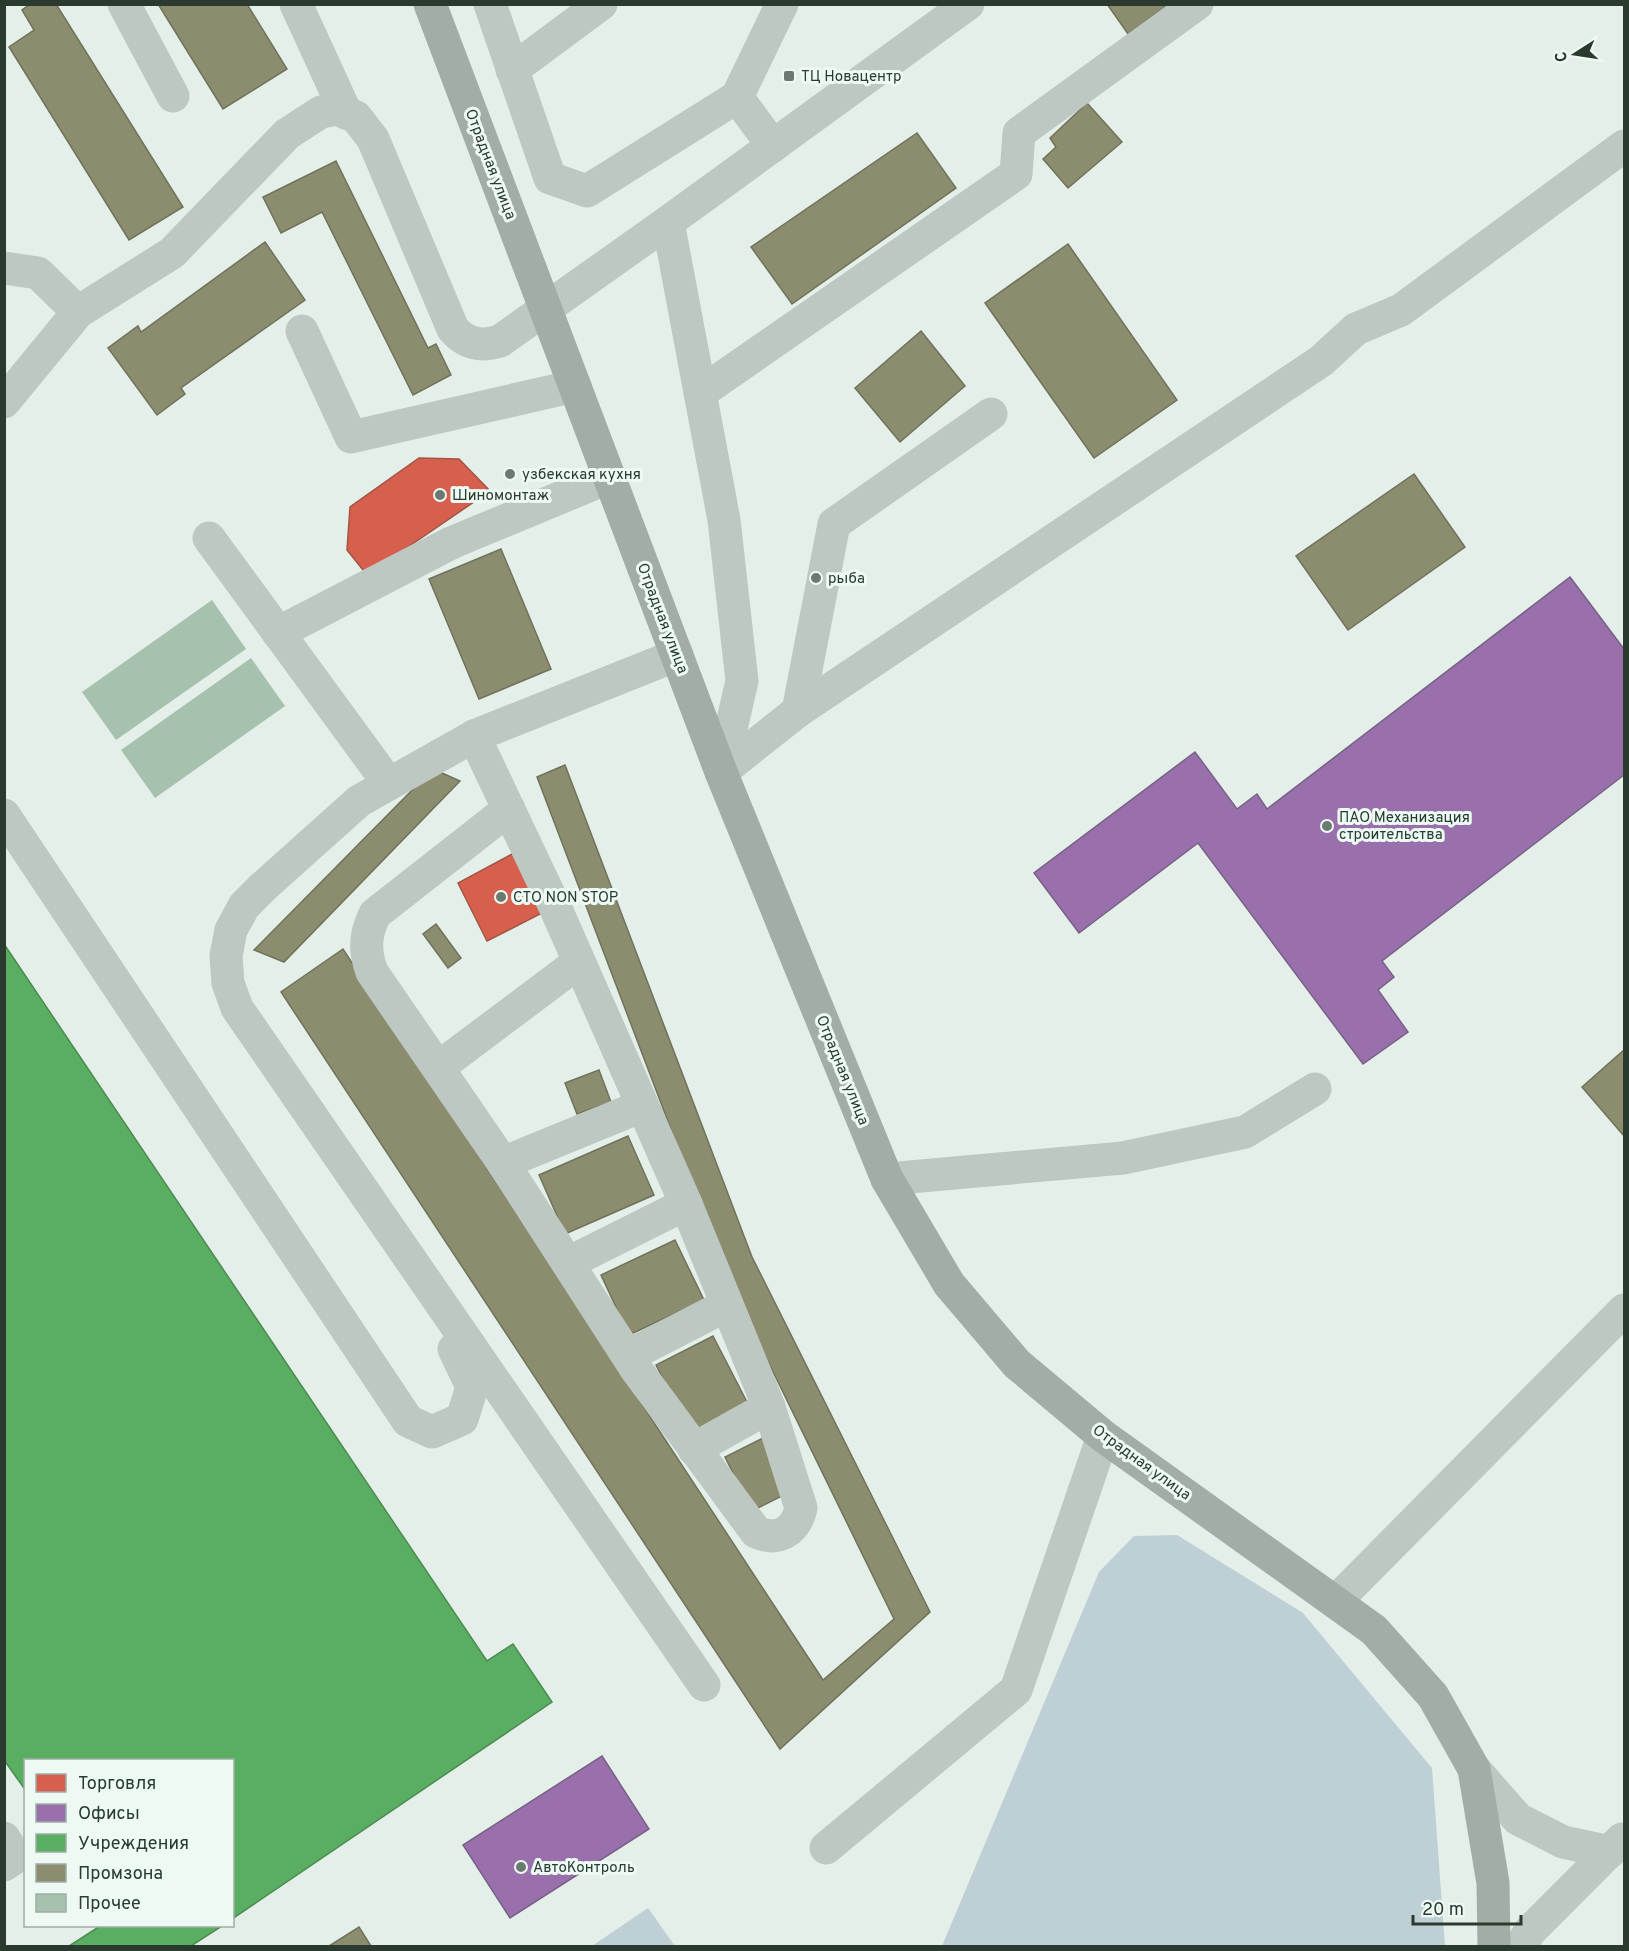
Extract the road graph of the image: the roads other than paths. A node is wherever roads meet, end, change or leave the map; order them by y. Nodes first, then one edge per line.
1 (124, 4) edge
2 (296, 4) edge
3 (430, 4) edge
4 (490, 4) edge
5 (601, 4) edge
6 (782, 4) edge
7 (968, 4) edge
8 (1197, 4) edge
9 (512, 70) junction
10 (173, 96) dead end
11 (737, 98) junction
12 (346, 113) junction
13 (773, 146) junction
14 (1624, 146) edge
15 (668, 222) junction
16 (4, 268) edge
17 (546, 309) junction
18 (78, 312) junction
19 (302, 331) dead end
20 (575, 386) junction
21 (700, 393) junction
22 (4, 402) edge
23 (991, 414) dead end
24 (610, 477) junction
25 (209, 538) dead end
26 (278, 633) junction
27 (677, 655) junction
28 (798, 711) junction
29 (474, 736) junction
30 (721, 772) junction
31 (389, 784) junction
32 (509, 809) junction
33 (4, 815) edge
34 (579, 962) junction
35 (438, 1066) junction
36 (1314, 1089) dead end
37 (642, 1106) junction
38 (503, 1163) junction
39 (887, 1179) junction
40 (686, 1204) junction
41 (568, 1263) junction
42 (418, 1272) junction
43 (727, 1305) junction
44 (1624, 1310) edge
45 (628, 1356) junction
46 (769, 1407) junction
47 (1103, 1436) junction
48 (694, 1449) junction
49 (1335, 1602) junction
50 (704, 1685) dead end
51 (1474, 1769) junction
52 (4, 1838) edge
53 (1617, 1845) edge
54 (826, 1848) dead end
55 (4, 1865) edge
56 (1494, 1947) edge
57 (1521, 1947) edge

1 - 10 lane
2 - 12 lane
3 - 17 main road, Отрадная улица
4 - 9 lane
5 - 9 lane
6 - 11 lane
7 - 13 lane
8 - 21 lane
9 - 11 lane
11 - 13 lane
12 - 17 lane
12 - 18 lane
13 - 15 lane
14 - 28 lane
15 - 17 lane
15 - 21 lane
16 - 18 lane
17 - 20 main road, Отрадная улица
18 - 22 lane
19 - 20 lane
20 - 24 main road, Отрадная улица
21 - 30 lane
23 - 28 lane
24 - 26 lane
24 - 27 main road, Отрадная улица
25 - 26 lane
26 - 31 lane
27 - 29 lane
27 - 30 main road, Отрадная улица
28 - 30 lane
29 - 31 lane
29 - 32 lane
30 - 39 main road, Отрадная улица
31 - 42 lane
32 - 34 lane
32 - 35 lane
33 - 42 lane
34 - 35 lane
34 - 37 lane
35 - 38 lane
36 - 39 lane
37 - 38 lane
37 - 40 lane
38 - 41 lane
39 - 47 main road, Отрадная улица
40 - 41 lane
40 - 43 lane
41 - 45 lane
42 - 50 lane
43 - 45 lane
43 - 46 lane
44 - 49 lane
45 - 48 lane
46 - 48 lane
46 - 48 lane
47 - 49 main road, Отрадная улица
47 - 54 lane
49 - 51 main road, Отрадная улица
51 - 53 lane
51 - 56 main road, Отрадная улица
52 - 55 lane
53 - 57 lane

